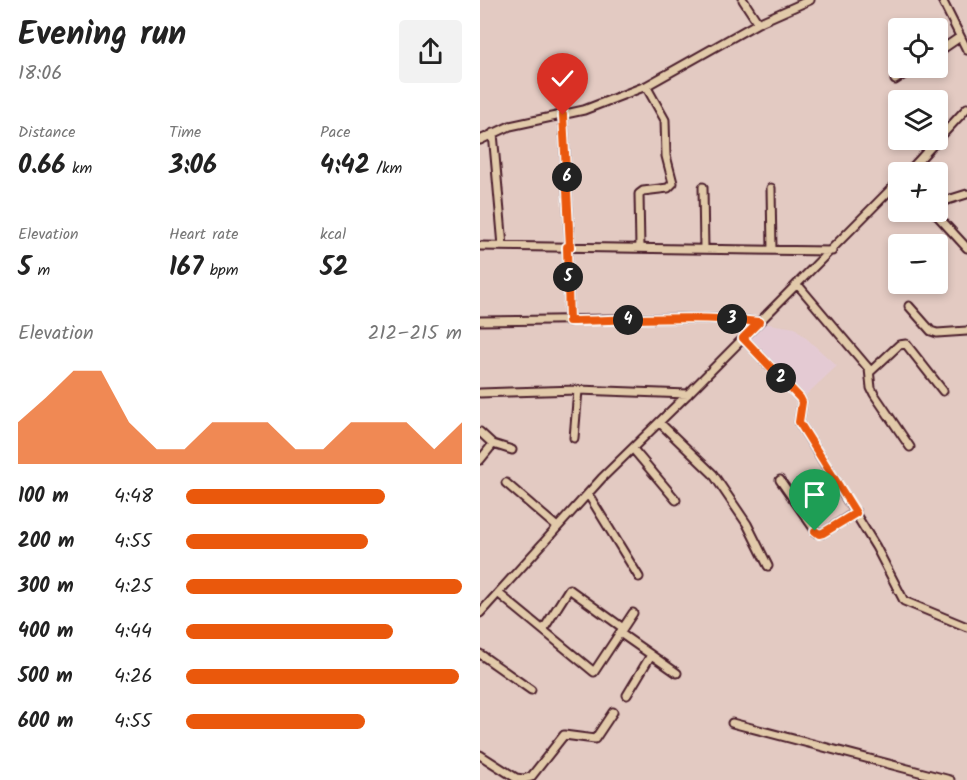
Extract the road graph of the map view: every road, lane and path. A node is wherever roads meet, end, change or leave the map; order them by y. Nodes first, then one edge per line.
1 (743, 0) edge
2 (810, 0) edge
3 (942, 0) edge
4 (758, 23) junction
5 (960, 38) junction
6 (948, 46) edge
7 (967, 50) edge
8 (898, 78) edge
9 (895, 80) dead end
10 (646, 86) junction
11 (967, 108) edge
12 (563, 115) junction
13 (494, 134) junction
14 (480, 140) edge
15 (917, 162) edge
16 (703, 187) dead end
17 (771, 188) dead end
18 (888, 192) edge
19 (967, 194) edge
20 (948, 200) edge
21 (943, 222) edge
22 (480, 246) edge
23 (503, 246) junction
24 (569, 247) junction
25 (640, 248) junction
26 (967, 248) edge
27 (705, 249) junction
28 (772, 250) junction
29 (832, 250) junction
30 (798, 285) junction
31 (909, 306) dead end
32 (480, 321) edge
33 (569, 321) junction
34 (759, 322) junction
35 (967, 331) edge
36 (743, 338) junction
37 (870, 372) junction
38 (578, 390) junction
39 (944, 391) dead end
40 (480, 393) edge
41 (688, 394) junction
42 (660, 423) junction
43 (480, 432) edge
44 (574, 438) dead end
45 (493, 444) junction
46 (910, 447) dead end
47 (633, 449) junction
48 (512, 450) dead end
49 (480, 460) edge
50 (780, 480) dead end
51 (506, 483) dead end
52 (588, 494) junction
53 (676, 500) dead end
54 (856, 513) junction
55 (557, 527) junction
56 (768, 566) dead end
57 (639, 578) dead end
58 (498, 593) junction
59 (480, 613) edge
60 (633, 613) dead end
61 (967, 627) edge
62 (543, 630) junction
63 (621, 630) junction
64 (480, 654) edge
65 (651, 655) junction
66 (677, 674) dead end
67 (531, 690) dead end
68 (627, 695) dead end
69 (613, 712) dead end
70 (732, 723) dead end
71 (480, 755) edge
72 (950, 780) edge

1 - 4 street
2 - 4 street
3 - 5 street
4 - 10 street
5 - 6 street
5 - 7 street
8 - 9 street
10 - 12 street
10 - 25 street
11 - 15 street
12 - 13 street
12 - 24 street
13 - 14 street
13 - 23 street
16 - 27 street
17 - 28 street
18 - 29 street
19 - 20 street
21 - 26 street
22 - 23 street
23 - 24 street
24 - 25 street
24 - 33 street
25 - 27 street
27 - 28 street
28 - 29 street
29 - 30 street
30 - 34 street
30 - 37 street
31 - 35 street
32 - 33 street
33 - 34 street
34 - 36 street
36 - 41 street
36 - 54 street
37 - 39 street
37 - 46 street
38 - 40 street
38 - 41 street
38 - 44 street
41 - 42 street
42 - 47 street
42 - 56 street
43 - 45 street
45 - 48 street
45 - 49 street
47 - 52 street
47 - 53 street
50 - 54 street
51 - 55 street
52 - 55 street
52 - 57 street
54 - 61 street
55 - 58 street
58 - 59 street
58 - 62 street
60 - 63 street
62 - 63 street
62 - 63 street
63 - 65 street
64 - 67 street
65 - 66 street
65 - 68 street
69 - 71 street
70 - 72 street

